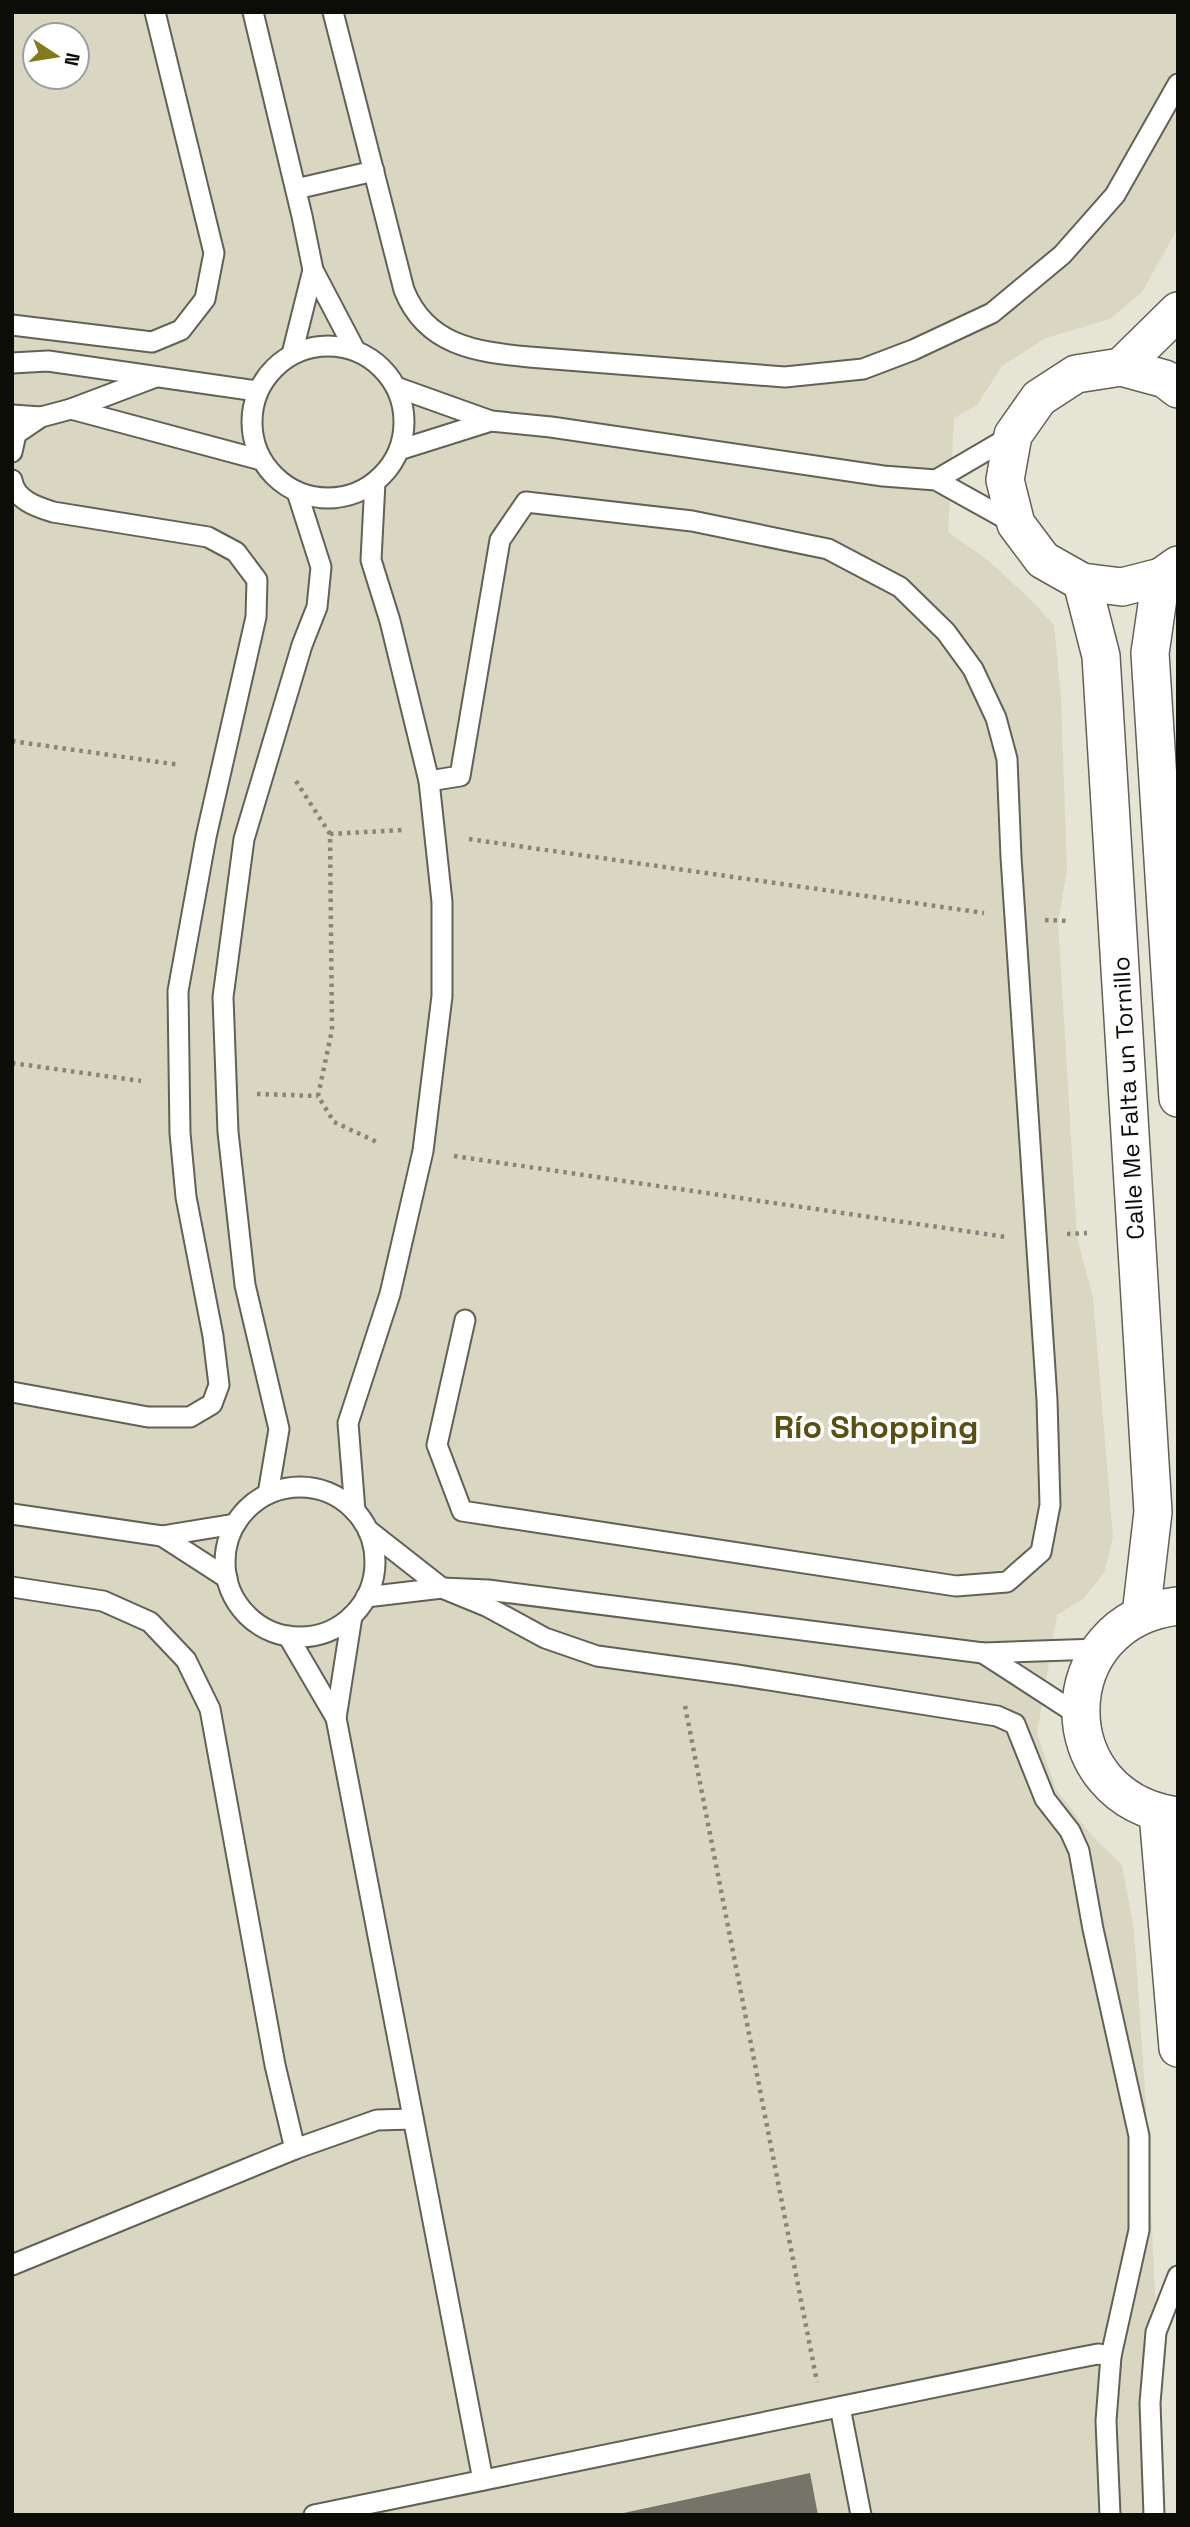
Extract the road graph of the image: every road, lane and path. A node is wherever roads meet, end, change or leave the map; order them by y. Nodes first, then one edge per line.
1 (155, 12) edge
2 (253, 12) edge
3 (333, 12) edge
4 (1178, 84) edge
5 (374, 171) junction
6 (296, 189) junction
7 (313, 270) junction
8 (1178, 311) edge
9 (12, 325) edge
10 (355, 350) junction
11 (292, 354) junction
12 (12, 355) edge
13 (48, 361) junction
14 (12, 363) edge
15 (1121, 367) junction
16 (155, 377) junction
17 (396, 387) junction
18 (1178, 389) edge
19 (257, 391) junction
20 (71, 410) junction
21 (12, 415) edge
22 (40, 418) junction
23 (491, 421) junction
24 (1013, 435) junction
25 (399, 450) junction
26 (12, 452) edge
27 (261, 460) junction
28 (12, 480) edge
29 (936, 480) junction
30 (375, 482) junction
31 (297, 492) junction
32 (1016, 524) junction
33 (1169, 571) edge
34 (1082, 582) junction
35 (12, 741) edge
36 (180, 765) dead end
37 (296, 780) dead end
38 (429, 781) junction
39 (402, 830) dead end
40 (330, 834) junction
41 (469, 839) dead end
42 (1016, 918) junction
43 (1069, 921) dead end
44 (12, 1063) edge
45 (141, 1081) dead end
46 (256, 1094) dead end
47 (318, 1096) junction
48 (1178, 1098) edge
49 (379, 1143) dead end
50 (452, 1155) dead end
51 (1087, 1233) dead end
52 (1037, 1237) junction
53 (465, 1320) dead end
54 (12, 1392) edge
55 (268, 1494) junction
56 (355, 1511) junction
57 (12, 1514) edge
58 (235, 1524) junction
59 (368, 1530) junction
60 (162, 1536) junction
61 (227, 1578) junction
62 (12, 1587) edge
63 (442, 1588) junction
64 (366, 1597) junction
65 (1178, 1606) edge
66 (1142, 1615) junction
67 (352, 1616) junction
68 (288, 1636) junction
69 (1099, 1649) junction
70 (983, 1653) junction
71 (685, 1706) dead end
72 (1080, 1716) junction
73 (336, 1718) junction
74 (1168, 1814) edge
75 (1178, 2048) edge
76 (413, 2119) junction
77 (295, 2149) junction
78 (12, 2265) edge
79 (1178, 2276) edge
80 (1111, 2356) junction
81 (810, 2384) dead end
82 (840, 2407) junction
83 (483, 2480) junction
84 (314, 2515) edge
85 (862, 2515) edge
86 (1110, 2515) edge
87 (1154, 2515) edge

1 - 9 lane
2 - 6 lane
3 - 5 lane
4 - 5 lane
5 - 6 lane
6 - 7 lane
7 - 10 lane
7 - 11 lane
8 - 15 street
10 - 11 lane
10 - 17 lane
11 - 19 lane
12 - 13 lane
13 - 14 lane
13 - 16 lane
15 - 18 street
15 - 24 street
16 - 19 lane
16 - 20 lane
17 - 23 lane
17 - 25 lane
19 - 27 lane
20 - 22 lane
20 - 27 lane
21 - 22 lane
22 - 26 lane
23 - 25 lane
23 - 29 lane
24 - 29 lane
24 - 32 street
25 - 30 lane
27 - 31 lane
28 - 54 lane
29 - 32 lane
30 - 31 lane
30 - 38 lane
31 - 55 lane
32 - 34 street
33 - 34 street
33 - 48 street, Calle Me Falta un Tornillo
34 - 66 street, Calle Me Falta un Tornillo
35 - 36 path
37 - 40 path
38 - 42 lane
38 - 56 lane
39 - 40 path
40 - 47 path
41 - 42 path
42 - 43 path
42 - 52 lane
44 - 45 path
46 - 47 path
47 - 49 path
50 - 52 path
51 - 52 path
52 - 53 lane
55 - 56 lane
55 - 58 lane
56 - 59 lane
57 - 60 lane
58 - 60 lane
58 - 61 lane
59 - 63 lane
59 - 64 lane
60 - 61 lane
61 - 68 lane
62 - 77 lane
63 - 64 lane
63 - 70 lane
63 - 80 lane
64 - 67 lane
65 - 66 street
66 - 69 street
67 - 68 lane
67 - 73 lane
68 - 73 lane
69 - 70 lane
69 - 72 street
70 - 72 lane
71 - 81 path
72 - 74 street
73 - 76 lane
74 - 75 street
76 - 77 lane
76 - 83 lane
77 - 78 lane
79 - 87 lane
80 - 82 lane
80 - 86 lane
82 - 83 lane
82 - 85 lane
83 - 84 lane

